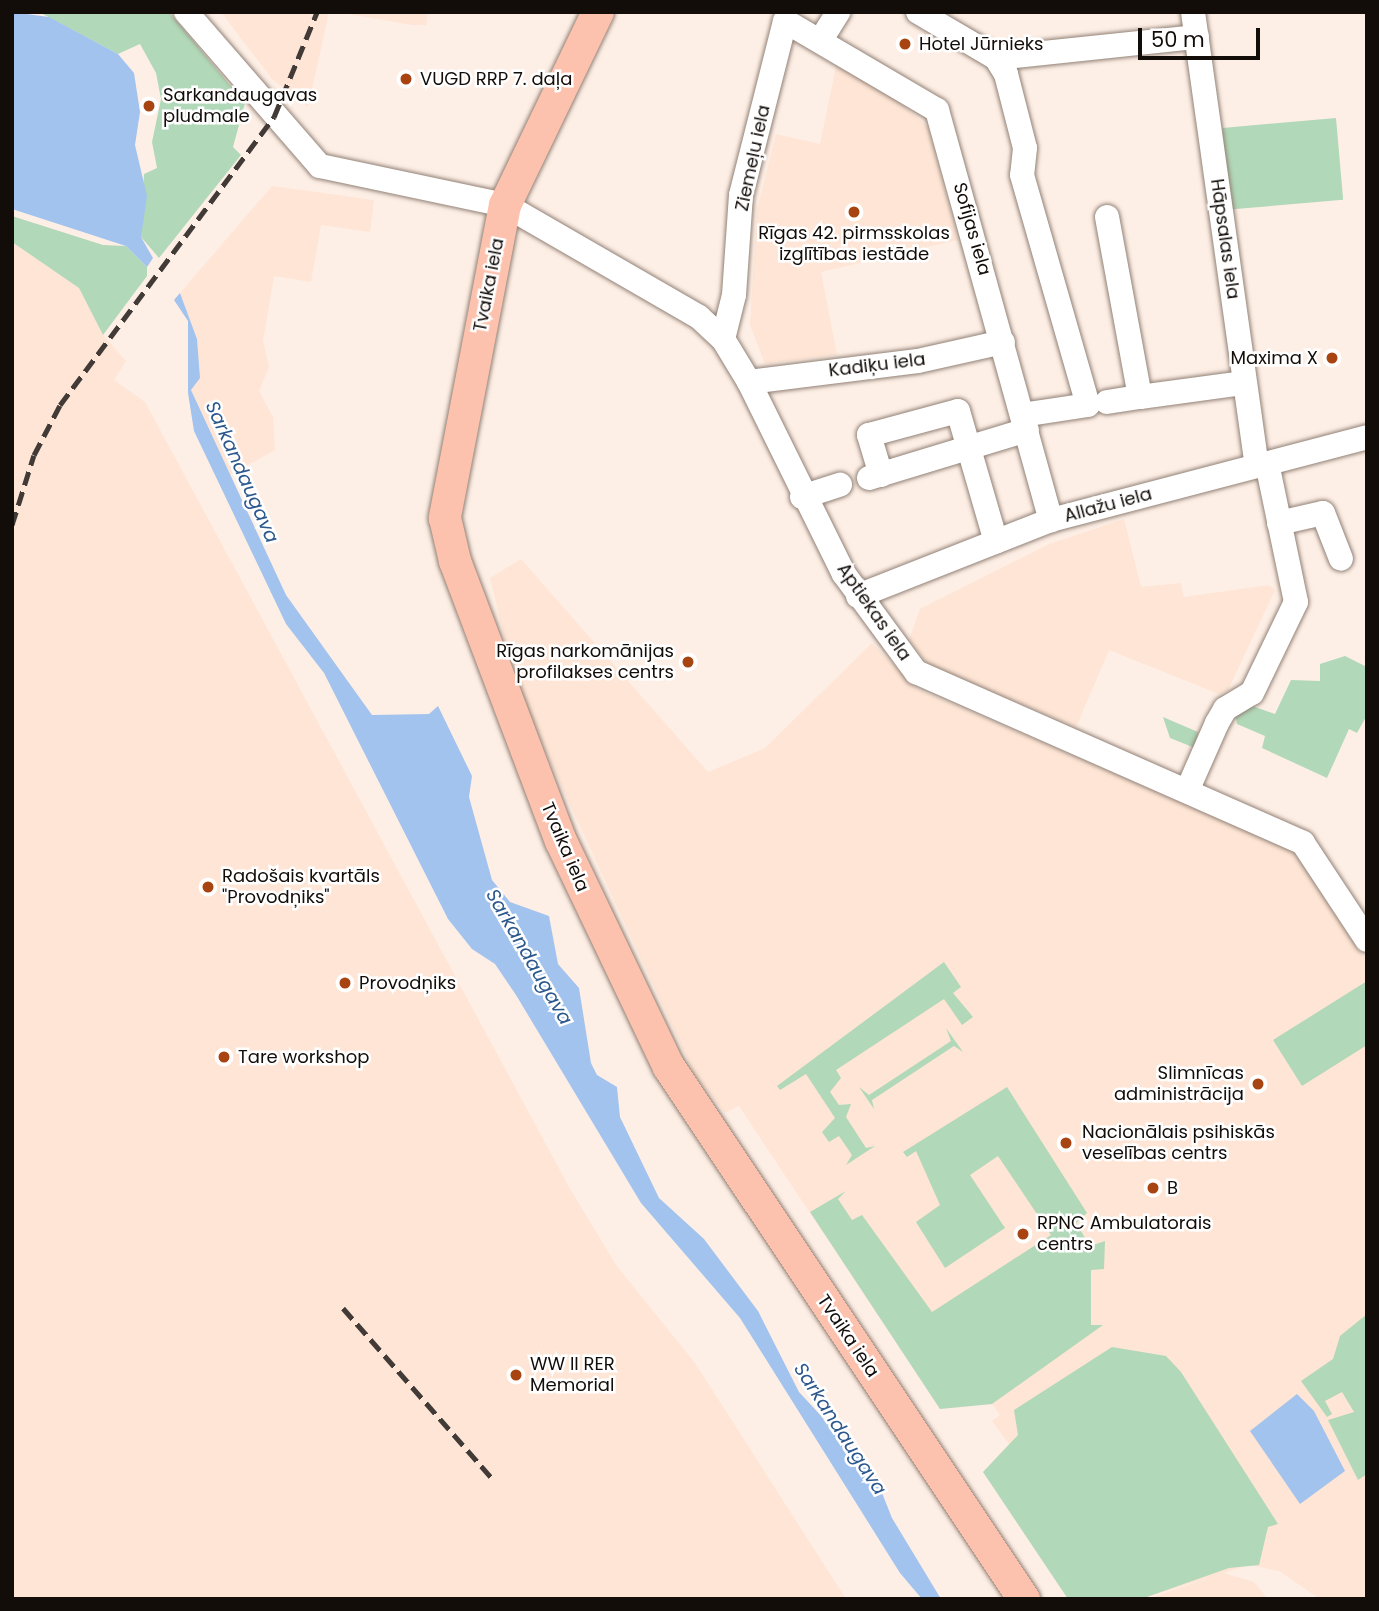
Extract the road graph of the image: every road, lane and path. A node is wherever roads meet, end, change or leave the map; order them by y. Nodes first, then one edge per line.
1 (186, 12) edge
2 (597, 12) edge
3 (838, 12) edge
4 (918, 12) edge
5 (1194, 12) edge
6 (786, 21) joint
7 (1197, 37) junction
8 (822, 38) junction
9 (996, 58) junction
10 (505, 205) junction
11 (1107, 217) dead end
12 (723, 339) junction
13 (1003, 342) junction
14 (749, 382) junction
15 (1244, 383) junction
16 (1140, 397) junction
17 (1107, 402) dead end
18 (1025, 422) junction
19 (1367, 437) edge
20 (969, 452) junction
21 (1262, 464) junction
22 (841, 485) dead end
23 (802, 496) junction
24 (1051, 520) junction
25 (1279, 523) junction
26 (996, 542) junction
27 (1341, 559) dead end
28 (858, 596) junction
29 (1187, 791) junction
30 (1364, 924) edge
31 (1024, 1599) edge

1 - 10 street, Aptiekas iela
2 - 10 main road, Tvaika iela
3 - 8 street
4 - 9 street
5 - 7 street, Hāpsalas iela
6 - 8 street, Sofijas iela
6 - 12 street, Ziemeļu iela
7 - 9 street
7 - 15 street, Hāpsalas iela
8 - 13 street, Sofijas iela
9 - 18 street
10 - 12 street, Aptiekas iela
10 - 31 main road, Tvaika iela
11 - 16 street
12 - 14 street, Aptiekas iela
13 - 14 street, Kadiķu iela
13 - 18 street, Sofijas iela
14 - 23 street, Aptiekas iela
15 - 16 street
15 - 21 street, Hāpsalas iela
16 - 17 street
18 - 20 street
18 - 24 street, Sofijas iela
19 - 21 street, Allažu iela
20 - 20 street
20 - 26 street
21 - 24 street, Allažu iela
21 - 25 street, Hāpsalas iela
22 - 23 street
23 - 28 street, Aptiekas iela
24 - 26 street, Allažu iela
25 - 27 street
25 - 29 street, Hāpsalas iela
26 - 28 street, Allažu iela
28 - 29 street, Aptiekas iela
29 - 30 street, Aptiekas iela

